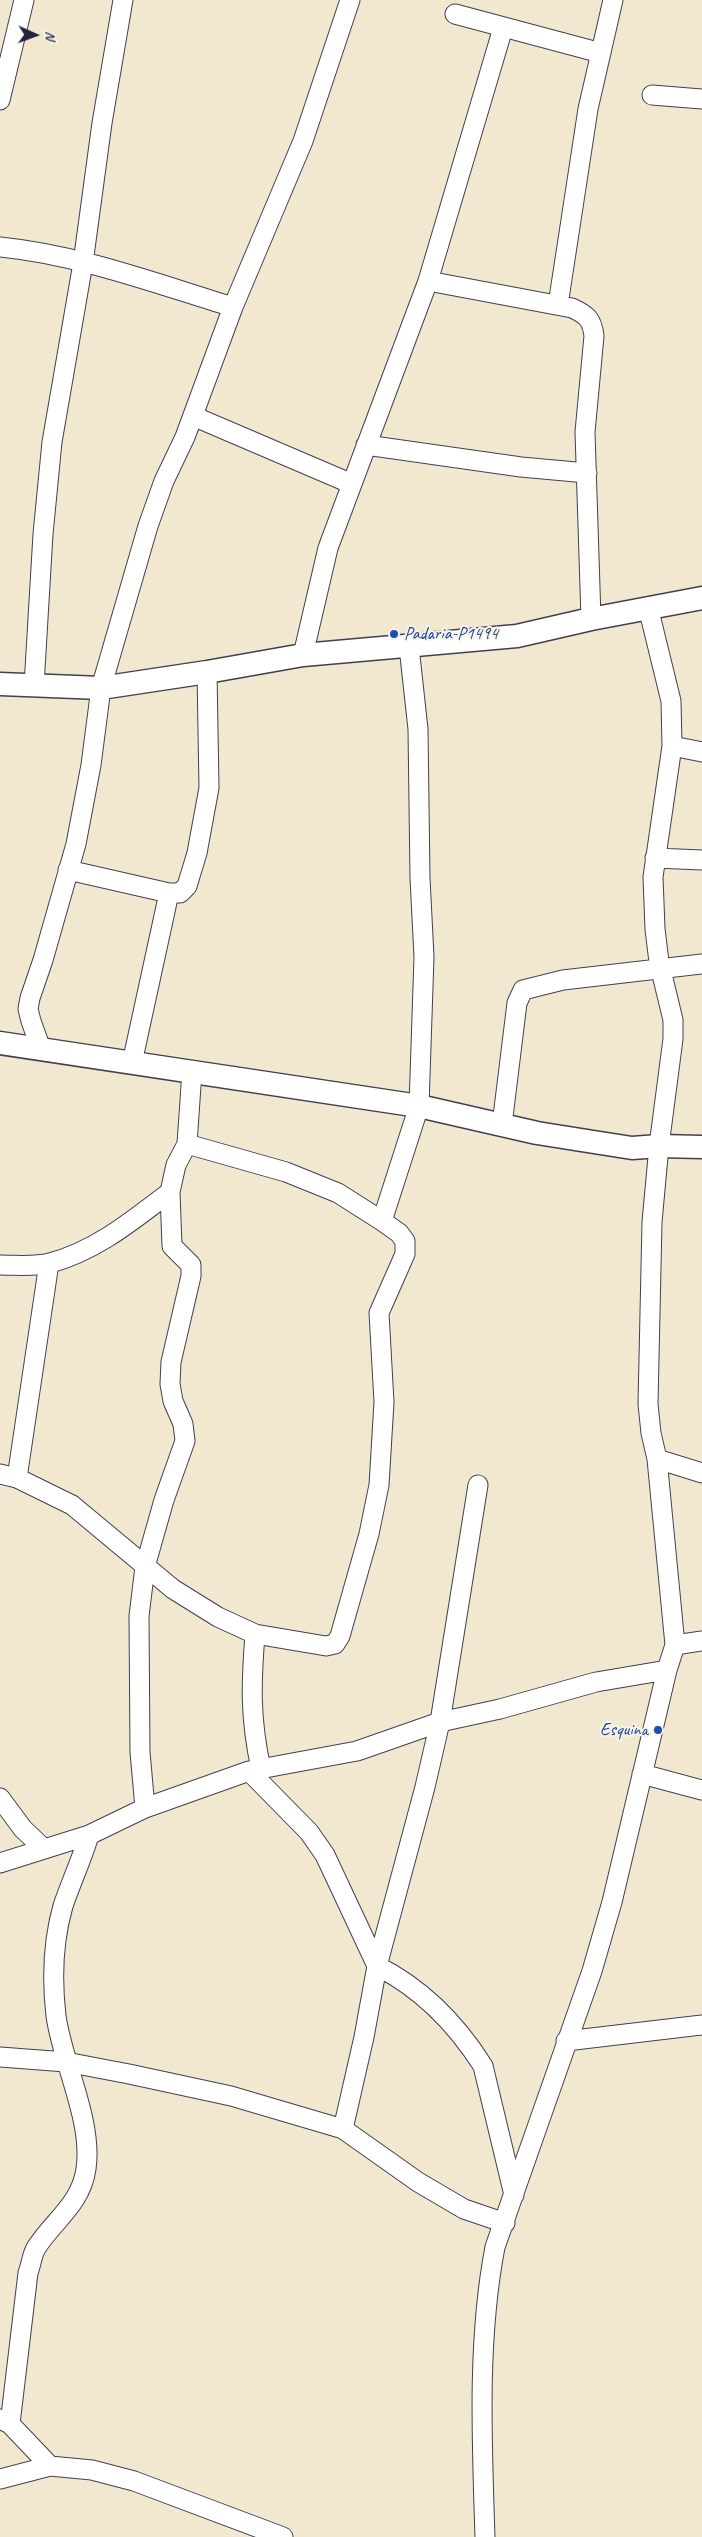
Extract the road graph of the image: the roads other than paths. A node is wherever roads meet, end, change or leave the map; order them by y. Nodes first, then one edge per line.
1 (24, 0) edge
2 (123, 0) edge
3 (350, 0) edge
4 (613, 0) edge
5 (455, 14) dead end
6 (503, 28) junction
7 (601, 53) junction
8 (652, 95) dead end
9 (702, 99) edge
10 (0, 100) edge
11 (0, 247) edge
12 (83, 263) junction
13 (428, 281) junction
14 (558, 305) junction
15 (233, 307) junction
16 (193, 416) junction
17 (366, 445) junction
18 (587, 473) junction
19 (352, 484) junction
20 (702, 598) edge
21 (648, 607) junction
22 (591, 619) junction
23 (409, 647) junction
24 (303, 655) junction
25 (207, 672) junction
26 (0, 684) edge
27 (34, 686) junction
28 (101, 688) junction
29 (672, 746) junction
30 (702, 752) edge
31 (655, 858) junction
32 (702, 860) edge
33 (68, 870) junction
34 (169, 893) junction
35 (702, 964) edge
36 (662, 968) junction
37 (0, 1043) edge
38 (41, 1049) junction
39 (132, 1063) junction
40 (192, 1071) junction
41 (420, 1106) junction
42 (502, 1125) junction
43 (186, 1144) junction
44 (659, 1146) junction
45 (702, 1148) edge
46 (170, 1192) junction
47 (382, 1221) junction
48 (49, 1263) junction
49 (0, 1266) edge
50 (657, 1459) junction
51 (702, 1472) edge
52 (9, 1476) edge
53 (478, 1485) dead end
54 (145, 1567) junction
55 (255, 1634) junction
56 (702, 1641) edge
57 (675, 1645) junction
58 (667, 1670) junction
59 (440, 1722) junction
60 (255, 1770) junction
61 (642, 1774) junction
62 (702, 1790) edge
63 (0, 1798) edge
64 (146, 1808) junction
65 (89, 1835) junction
66 (42, 1848) junction
67 (0, 1862) edge
68 (377, 1966) junction
69 (702, 2026) edge
70 (566, 2041) junction
71 (0, 2057) edge
72 (66, 2062) junction
73 (343, 2129) junction
74 (514, 2195) junction
75 (505, 2223) junction
76 (5, 2422) edge
77 (50, 2466) junction
78 (0, 2479) edge
79 (283, 2537) edge
80 (484, 2537) edge

1 - 10 street
2 - 12 street
3 - 15 street
4 - 7 street
5 - 6 street
6 - 7 street
6 - 13 street
7 - 14 street
8 - 9 street
11 - 12 street
12 - 15 street
12 - 27 street
13 - 14 street
13 - 17 street
14 - 18 street
15 - 16 street
16 - 19 street
16 - 28 street
17 - 18 street
17 - 19 street
18 - 22 street
19 - 24 street
20 - 21 street
21 - 22 street
21 - 29 street
22 - 23 street
23 - 24 street
23 - 41 street
24 - 25 street
25 - 28 street
25 - 34 street
26 - 27 street
27 - 28 street
28 - 33 street
29 - 30 street
29 - 31 street
31 - 32 street
31 - 36 street
33 - 34 street
33 - 38 street
34 - 39 street
35 - 36 street
36 - 42 street
36 - 44 street
37 - 38 street
38 - 39 street
39 - 40 street
40 - 41 street
40 - 43 street
41 - 42 street
41 - 47 street
42 - 44 street
43 - 46 street
43 - 47 street
44 - 45 street
44 - 50 street
46 - 48 street
46 - 54 street
47 - 55 street
48 - 49 street
48 - 52 street
50 - 51 street
50 - 57 street
52 - 54 street
53 - 59 street
54 - 55 street
54 - 64 street
55 - 60 street
56 - 57 street
57 - 58 street
58 - 59 street
58 - 61 street
59 - 60 street
59 - 68 street
60 - 64 street
60 - 68 street
61 - 62 street
61 - 70 street
63 - 66 street
64 - 65 street
65 - 66 street
65 - 72 street
66 - 67 street
68 - 73 street
68 - 74 street
69 - 70 street
70 - 74 street
71 - 72 street
72 - 73 street
72 - 76 street
73 - 75 street
74 - 75 street
75 - 80 street
76 - 77 street
77 - 78 street
77 - 79 street

